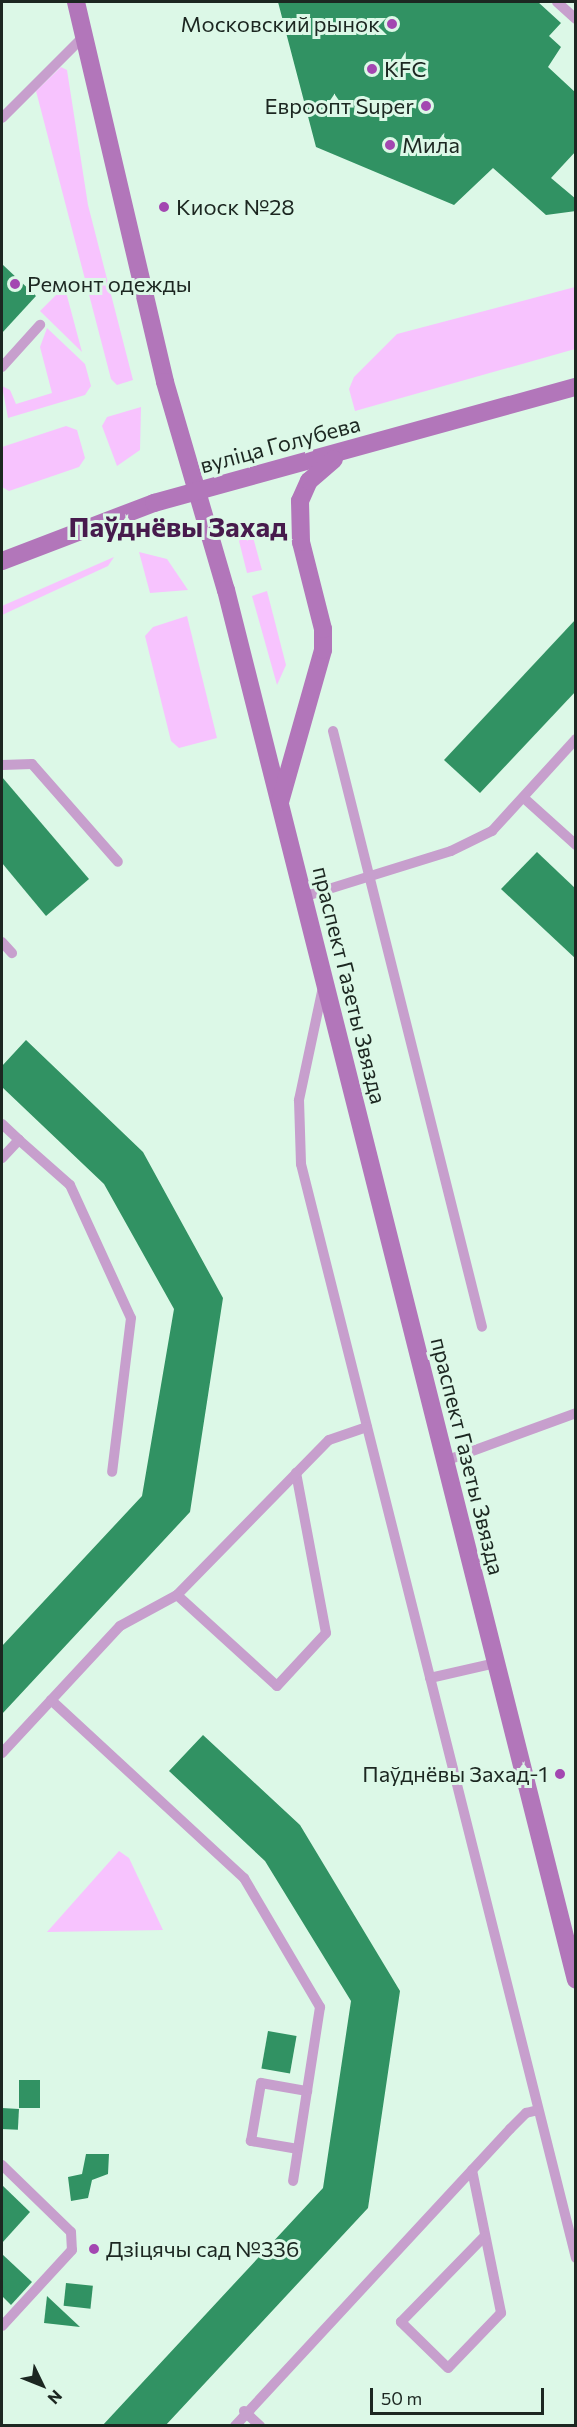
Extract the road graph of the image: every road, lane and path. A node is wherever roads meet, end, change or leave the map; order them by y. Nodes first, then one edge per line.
1 (76, 2) edge
2 (557, 2) edge
3 (576, 19) edge
4 (84, 36) junction
5 (2, 117) edge
6 (40, 325) dead end
7 (2, 367) edge
8 (576, 387) edge
9 (349, 451) junction
10 (196, 491) junction
11 (2, 561) edge
12 (333, 731) dead end
13 (576, 739) edge
14 (2, 765) edge
15 (525, 799) junction
16 (279, 803) junction
17 (576, 845) edge
18 (118, 862) dead end
19 (369, 875) junction
20 (303, 897) junction
21 (2, 942) edge
22 (12, 953) dead end
23 (324, 981) junction
24 (2, 1124) edge
25 (20, 1140) junction
26 (2, 1158) edge
27 (482, 1327) dead end
28 (576, 1413) edge
29 (367, 1427) junction
30 (445, 1461) junction
31 (112, 1472) dead end
32 (296, 1473) junction
33 (177, 1595) junction
34 (496, 1663) junction
35 (430, 1678) junction
36 (51, 1700) junction
37 (2, 1754) edge
38 (576, 1980) edge
39 (307, 2091) junction
40 (538, 2110) junction
41 (298, 2149) junction
42 (2, 2165) edge
43 (472, 2170) junction
44 (293, 2181) dead end
45 (485, 2236) junction
46 (576, 2258) edge
47 (2, 2326) edge
48 (244, 2411) junction
49 (235, 2426) edge
50 (260, 2426) edge

1 - 4 main road, праспект Газеты Звязда
2 - 3 lane
4 - 5 lane
4 - 10 main road, праспект Газеты Звязда
6 - 7 lane
8 - 9 main road, вуліца Голубева
9 - 10 main road, вуліца Голубева
9 - 16 main road
10 - 11 main road, вуліца Голубева
10 - 16 main road, праспект Газеты Звязда
12 - 19 lane
13 - 15 lane
14 - 18 lane
15 - 17 lane
15 - 19 lane
16 - 20 main road, праспект Газеты Звязда
19 - 20 lane
19 - 27 lane
20 - 23 main road, праспект Газеты Звязда
21 - 22 lane
23 - 29 lane
23 - 30 main road, праспект Газеты Звязда
24 - 25 lane
25 - 26 lane
25 - 31 lane
28 - 30 lane
29 - 32 lane
29 - 35 lane
30 - 34 main road, праспект Газеты Звязда
32 - 33 lane
32 - 33 lane
33 - 36 lane
34 - 35 lane
34 - 38 main road, праспект Газеты Звязда
35 - 40 lane
36 - 37 lane
36 - 39 lane
39 - 41 lane
39 - 41 lane
40 - 43 lane
40 - 46 lane
41 - 44 lane
42 - 47 lane
43 - 45 lane
43 - 48 lane
45 - 45 lane
48 - 49 lane
48 - 50 lane

